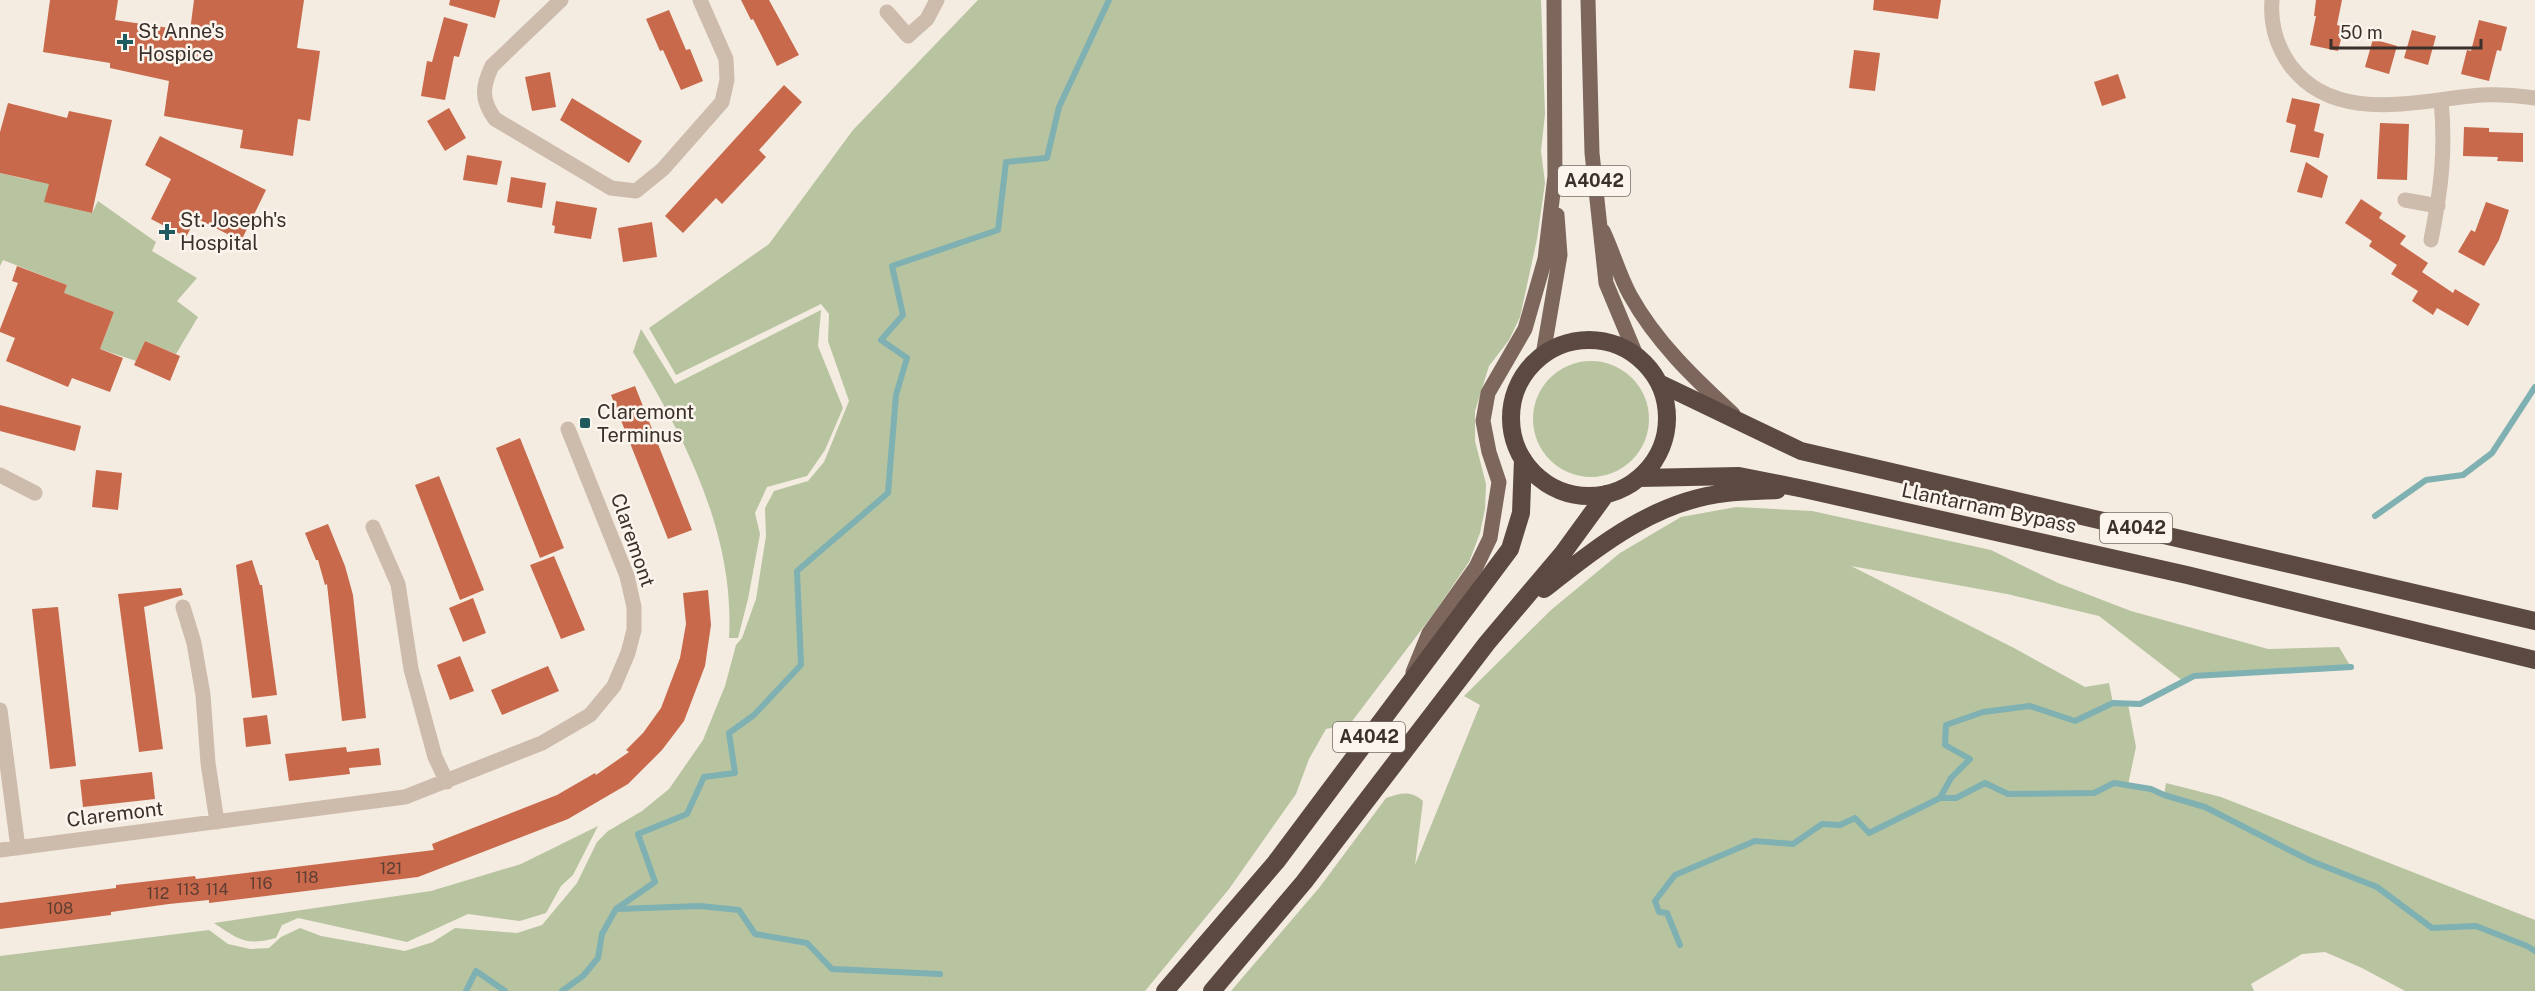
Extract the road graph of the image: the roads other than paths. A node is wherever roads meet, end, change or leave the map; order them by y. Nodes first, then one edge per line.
1 (561, 0) edge
2 (700, 0) edge
3 (937, 0) edge
4 (1554, 0) edge
5 (1588, 0) edge
6 (2272, 0) edge
7 (887, 12) dead end
8 (2535, 98) edge
9 (2441, 100) junction
10 (1555, 176) junction
11 (2405, 200) dead end
12 (2438, 206) junction
13 (1597, 220) junction
14 (2431, 240) dead end
15 (1543, 355) junction
16 (1636, 355) junction
17 (1659, 383) junction
18 (1741, 422) junction
19 (568, 429) dead end
20 (1523, 459) junction
21 (0, 475) edge
22 (1639, 478) junction
23 (1804, 489) junction
24 (35, 493) dead end
25 (1606, 494) junction
26 (374, 527) dead end
27 (183, 607) dead end
28 (1514, 612) junction
29 (2535, 621) edge
30 (2535, 660) edge
31 (1409, 684) junction
32 (0, 710) edge
33 (447, 782) junction
34 (217, 822) junction
35 (18, 848) junction
36 (0, 850) edge
37 (1166, 991) edge
38 (1212, 991) edge

1 - 2 street
3 - 7 street
4 - 10 main road, A4042
5 - 13 main road, A4042
6 - 9 street
8 - 9 street
9 - 12 street
10 - 15 main road, A4042
10 - 31 main road
11 - 12 street
12 - 14 street
13 - 16 main road, A4042
13 - 18 main road
15 - 16 highway
15 - 20 highway
16 - 17 highway
17 - 18 highway, Llantarnam Bypass / A4042
17 - 22 highway
18 - 29 highway, Llantarnam Bypass / A4042
19 - 33 street, Claremont
20 - 25 highway
20 - 31 highway, A4042
21 - 24 street
22 - 23 highway, Llantarnam Bypass / A4042
22 - 25 highway
23 - 28 highway, A4042
23 - 30 highway, Llantarnam Bypass / A4042
25 - 28 highway, A4042
26 - 33 street
27 - 34 street
28 - 38 highway, A4042
31 - 37 highway, A4042
32 - 35 street
33 - 34 street, Claremont
34 - 35 street, Claremont
35 - 36 street, Claremont

